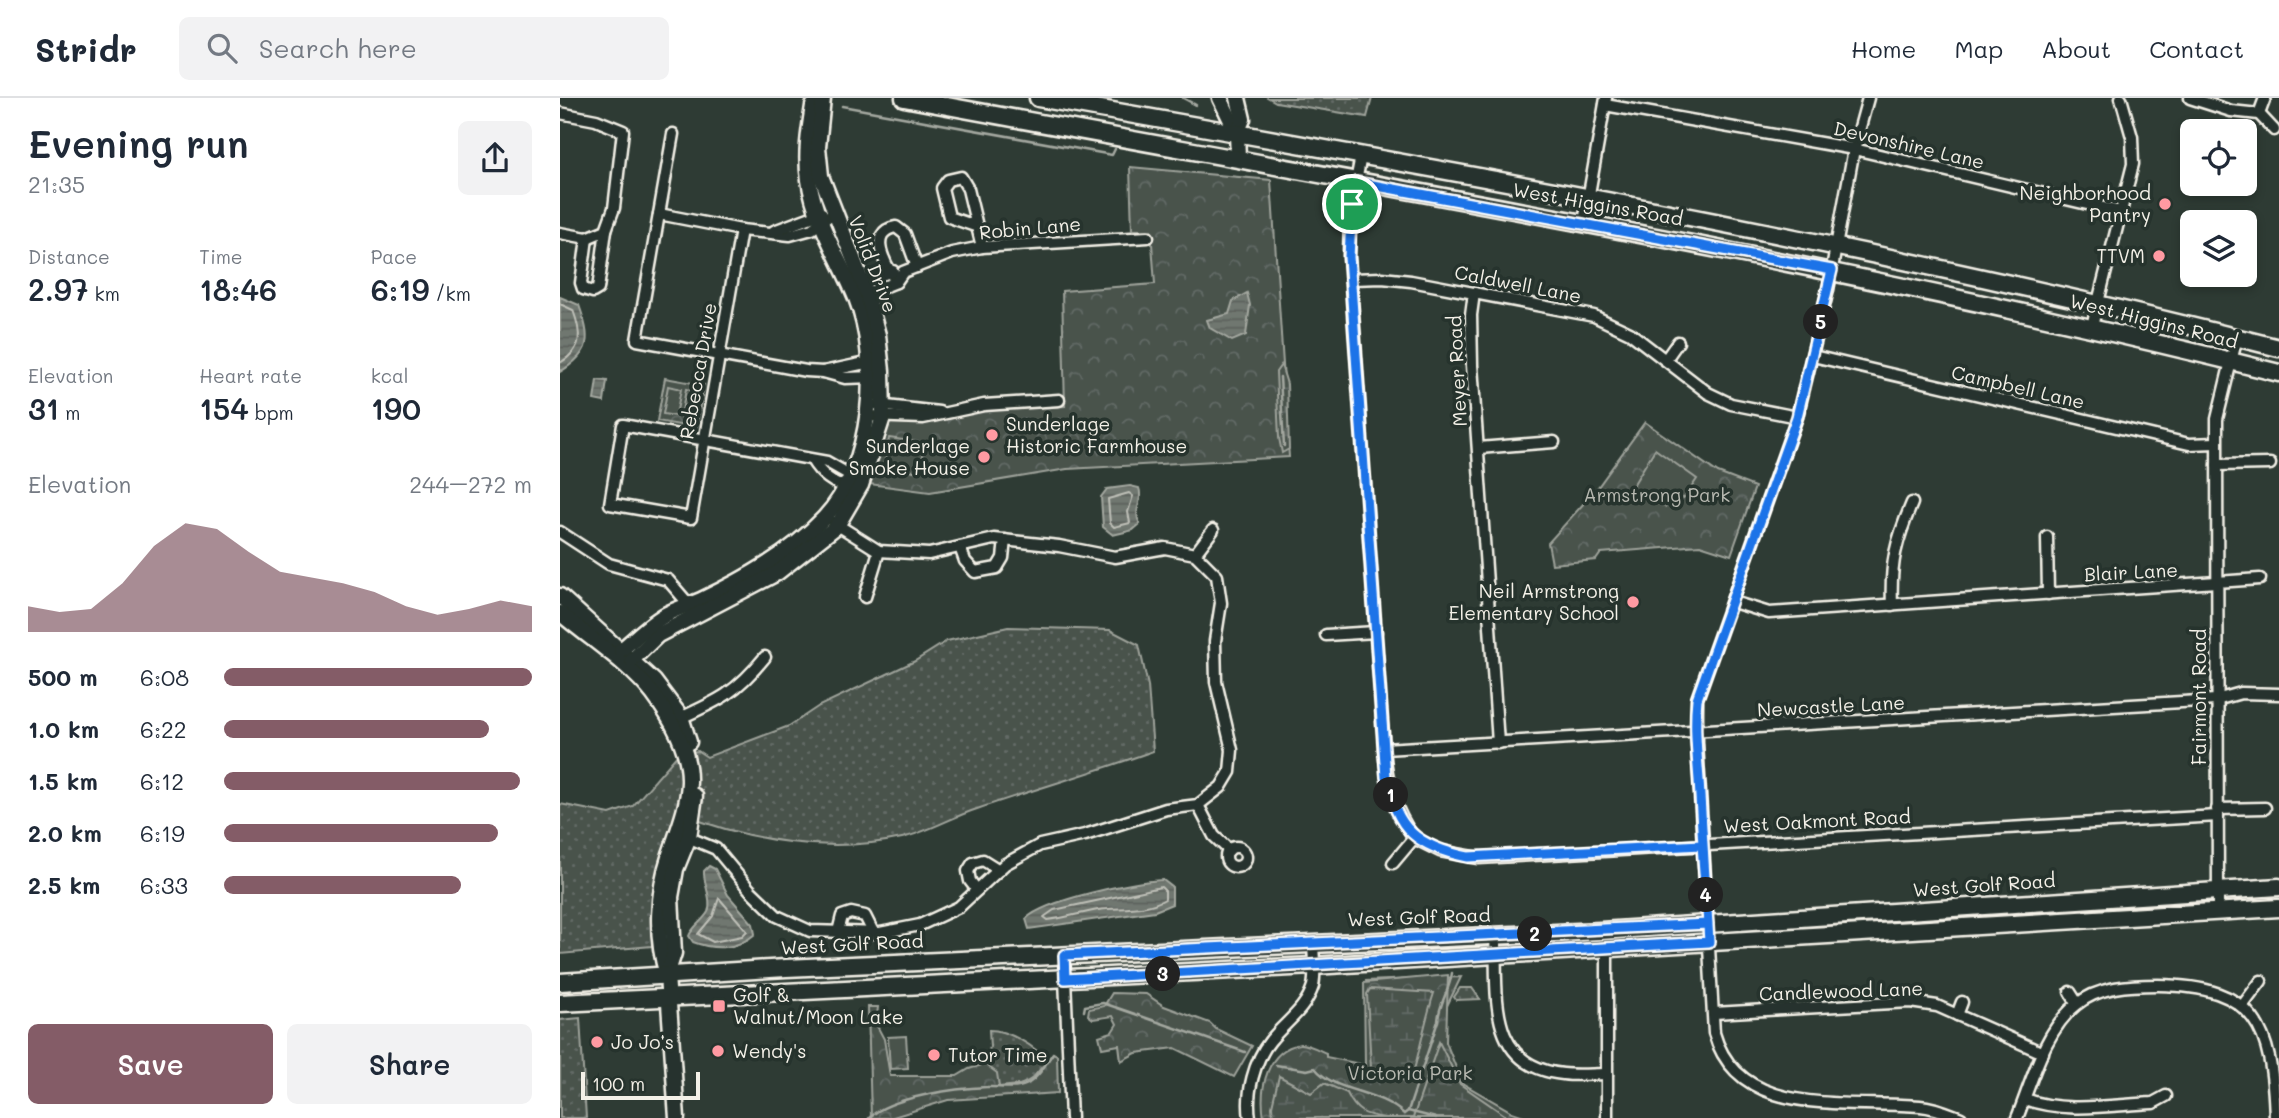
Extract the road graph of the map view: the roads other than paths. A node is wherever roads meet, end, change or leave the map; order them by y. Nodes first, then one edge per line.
1 (815, 98) edge
2 (822, 98) edge
3 (904, 98) edge
4 (1038, 98) edge
5 (1220, 98) edge
6 (1238, 98) edge
7 (1868, 98) edge
8 (2190, 98) edge
9 (2265, 98) edge
10 (2125, 99) edge
11 (1606, 102) edge
12 (560, 113) edge
13 (2259, 114) junction
14 (2274, 130) dead end
15 (1237, 133) junction
16 (673, 134) dead end
17 (1854, 149) junction
18 (1362, 156) junction
19 (1238, 158) junction
20 (1356, 182) junction
21 (1588, 198) junction
22 (2121, 212) junction
23 (659, 214) junction
24 (824, 217) junction
25 (1584, 222) junction
26 (975, 226) junction
27 (606, 230) junction
28 (740, 230) junction
29 (560, 233) edge
30 (1148, 237) dead end
31 (587, 238) junction
32 (1837, 244) junction
33 (982, 247) junction
34 (918, 267) junction
35 (889, 270) junction
36 (1832, 270) junction
37 (903, 272) junction
38 (1352, 279) junction
39 (896, 282) junction
40 (858, 290) junction
41 (1474, 293) junction
42 (2098, 302) junction
43 (2092, 326) junction
44 (2237, 337) junction
45 (1678, 342) dead end
46 (2279, 348) edge
47 (719, 354) junction
48 (1813, 356) junction
49 (1666, 359) junction
50 (2231, 361) junction
51 (874, 370) junction
52 (824, 372) junction
53 (2279, 373) edge
54 (1059, 400) dead end
55 (876, 411) junction
56 (1797, 417) junction
57 (705, 440) junction
58 (1554, 442) dead end
59 (2216, 443) junction
60 (1479, 448) junction
61 (812, 460) junction
62 (2270, 464) dead end
63 (2217, 465) junction
64 (850, 472) junction
65 (861, 485) junction
66 (844, 486) junction
67 (1912, 503) dead end
68 (831, 522) junction
69 (1213, 530) dead end
70 (560, 533) edge
71 (2047, 537) dead end
72 (1005, 540) junction
73 (960, 547) junction
74 (879, 551) junction
75 (1195, 554) junction
76 (2260, 579) dead end
77 (2216, 585) junction
78 (2048, 594) junction
79 (560, 596) edge
80 (865, 597) dead end
81 (1733, 602) junction
82 (1892, 605) junction
83 (693, 610) junction
84 (560, 613) edge
85 (1376, 632) junction
86 (1326, 635) dead end
87 (627, 655) junction
88 (765, 657) dead end
89 (2279, 694) edge
90 (2216, 700) junction
91 (677, 719) junction
92 (1696, 731) junction
93 (1498, 743) junction
94 (1384, 749) junction
95 (1198, 805) junction
96 (2265, 808) dead end
97 (2218, 812) junction
98 (683, 836) junction
99 (1414, 838) junction
100 (1702, 845) junction
101 (1229, 850) dead end
102 (1392, 863) dead end
103 (999, 870) junction
104 (2279, 887) edge
105 (977, 890) junction
106 (2217, 892) junction
107 (2279, 908) edge
108 (2218, 912) junction
109 (1708, 924) junction
110 (838, 932) junction
111 (873, 932) junction
112 (1495, 935) junction
113 (1313, 942) junction
114 (1709, 942) junction
115 (1607, 949) junction
116 (1064, 955) junction
117 (1496, 955) junction
118 (1313, 966) junction
119 (667, 975) junction
120 (1065, 979) junction
121 (2261, 981) dead end
122 (560, 982) edge
123 (2070, 992) dead end
124 (668, 997) junction
125 (1962, 1002) dead end
126 (560, 1003) edge
127 (2077, 1003) junction
128 (2243, 1005) junction
129 (1714, 1013) junction
130 (1957, 1015) junction
131 (2043, 1053) junction
132 (1607, 1074) junction
133 (2166, 1096) dead end
134 (2025, 1099) junction
135 (1765, 1103) dead end
136 (1789, 1110) dead end
137 (677, 1118) edge
138 (1071, 1118) edge
139 (1250, 1118) edge
140 (1607, 1118) edge
141 (1961, 1118) edge
142 (2017, 1118) edge
143 (2275, 1118) edge

1 - 24 street, Volid Drive
2 - 24 street, Volid Drive
3 - 19 main road, West Higgins Road
4 - 15 main road, West Higgins Road
5 - 15 street
6 - 15 street
7 - 17 street
8 - 13 street
9 - 13 street
10 - 22 street
11 - 17 street, Devonshire Lane
11 - 21 street
12 - 27 street
13 - 14 street
15 - 18 main road, West Higgins Road
15 - 19 street
16 - 23 street
17 - 22 street, Devonshire Lane
17 - 32 street
18 - 20 street
18 - 21 main road, West Higgins Road
19 - 20 main road, West Higgins Road
20 - 25 main road, West Higgins Road
20 - 38 street
21 - 25 street
21 - 32 main road, West Higgins Road
22 - 42 street
23 - 28 street
23 - 47 street
24 - 28 street
24 - 40 street, Volid Drive
25 - 36 main road, West Higgins Road
26 - 26 street
26 - 33 street
27 - 31 street
27 - 31 street
28 - 47 street, Rebecca Drive
29 - 31 street
30 - 33 street, Robin Lane
32 - 36 street
32 - 42 main road, West Higgins Road
33 - 34 street, Robin Lane
34 - 35 street
34 - 37 street, Robin Lane
35 - 37 street, Robin Lane
35 - 39 street
35 - 40 street
36 - 43 main road, West Higgins Road
36 - 48 street
37 - 39 street
38 - 41 street, Caldwell Lane
38 - 85 street
39 - 40 street
40 - 51 street, Volid Drive
41 - 49 street, Caldwell Lane
41 - 60 street, Meyer Road
42 - 43 street
42 - 44 main road, West Higgins Road
43 - 50 main road, West Higgins Road
44 - 46 main road, West Higgins Road
44 - 50 street, Fairmont Road
45 - 49 street
47 - 52 street
47 - 57 street, Rebecca Drive
48 - 56 street
48 - 59 street, Campbell Lane
49 - 56 street, Caldwell Lane
50 - 53 main road, West Higgins Road
50 - 59 street, Fairmont Road
51 - 52 street
51 - 52 street
51 - 55 street, Volid Drive
54 - 55 street
55 - 64 street, Volid Drive
55 - 65 street, Volid Drive
56 - 81 street
57 - 57 street, Rebecca Drive
57 - 61 street
58 - 60 street, Meyer Road
59 - 63 street, Fairmont Road
60 - 93 street, Meyer Road
61 - 64 street
61 - 66 street
62 - 63 street
63 - 77 street, Fairmont Road
64 - 65 street
64 - 66 street, Volid Drive
65 - 66 street
65 - 68 street, Volid Drive
66 - 68 street, Volid Drive
67 - 82 street
68 - 74 street
68 - 83 street, Volid Drive
69 - 75 street
70 - 83 street
71 - 78 street
72 - 73 street
72 - 73 street
72 - 75 street
73 - 74 street
74 - 80 street
75 - 95 street
76 - 77 street
77 - 78 street, Blair Lane
77 - 90 street, Fairmont Road
78 - 82 street, Blair Lane
79 - 87 street
81 - 82 street, Blair Lane
81 - 92 street
83 - 87 street, Volid Drive
84 - 91 street
85 - 86 street
85 - 94 street
87 - 91 street
88 - 91 street
89 - 90 street, Newcastle Lane
90 - 92 street, Newcastle Lane
90 - 97 street, Fairmont Road
91 - 98 street
92 - 93 street, Newcastle Lane
92 - 100 street
93 - 94 street, Newcastle Lane
94 - 99 street
95 - 101 street
95 - 103 street
96 - 97 street
97 - 100 street, West Oakmont Road
97 - 106 street, Fairmont Road
98 - 110 street
98 - 119 street
99 - 100 street, West Oakmont Road
99 - 102 street
100 - 109 street
103 - 105 street
103 - 105 street
104 - 106 main road, West Golf Road
105 - 111 street
106 - 108 street, Fairmont Road
106 - 109 main road, West Golf Road
107 - 108 main road, West Golf Road
108 - 114 main road, West Golf Road
109 - 112 main road, West Golf Road
109 - 114 street
110 - 111 street
110 - 111 street
112 - 113 main road, West Golf Road
112 - 117 street
113 - 116 main road, West Golf Road
113 - 118 street
114 - 115 main road, West Golf Road
114 - 129 street
115 - 117 main road, West Golf Road
115 - 132 street
116 - 119 main road, West Golf Road
116 - 120 street
117 - 118 main road, West Golf Road
117 - 132 street
118 - 120 main road, West Golf Road
118 - 139 street
119 - 122 main road, West Golf Road
119 - 124 street
120 - 124 main road, West Golf Road
120 - 138 street
121 - 128 street
123 - 127 street
124 - 126 main road, West Golf Road
124 - 137 street
125 - 130 street
127 - 128 street
127 - 131 street
128 - 143 street
129 - 130 street, Candlewood Lane
129 - 135 street
130 - 131 street, Candlewood Lane
131 - 134 street
132 - 140 street
133 - 134 street
134 - 142 street
136 - 141 street

